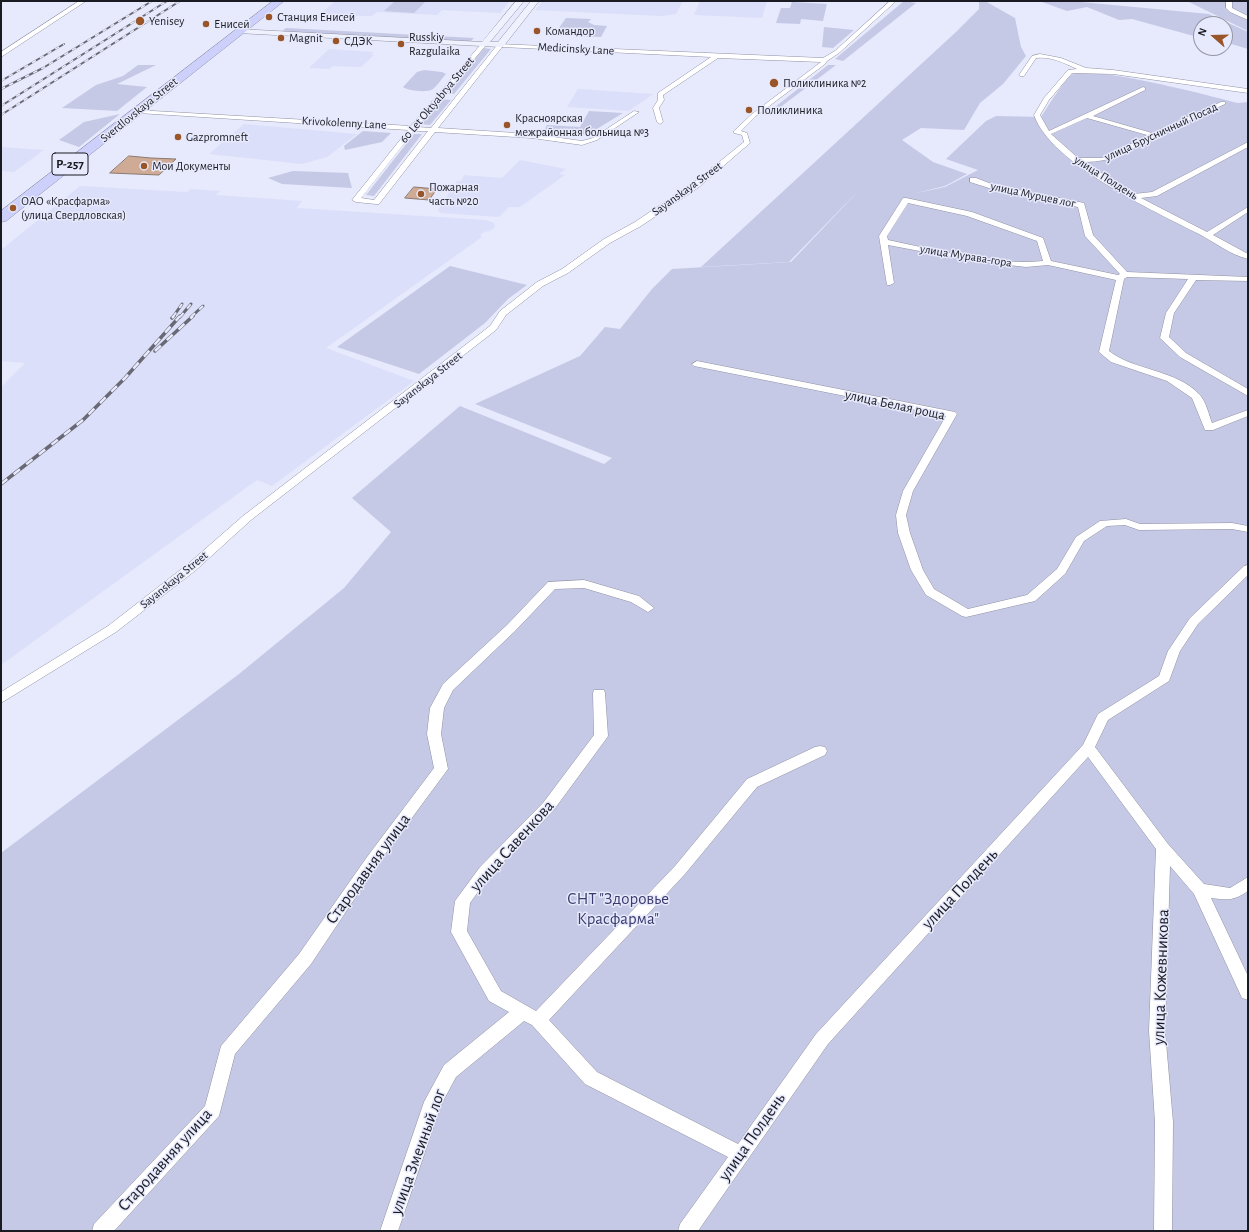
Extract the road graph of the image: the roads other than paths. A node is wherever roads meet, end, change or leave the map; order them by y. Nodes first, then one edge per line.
1 (83, 1) edge
2 (279, 1) edge
3 (520, 1) edge
4 (535, 1) edge
5 (893, 1) edge
6 (1229, 1) edge
7 (1248, 18) edge
8 (248, 24) junction
9 (238, 31) junction
10 (490, 37) junction
11 (506, 38) junction
12 (484, 44) junction
13 (500, 45) junction
14 (1, 55) edge
15 (717, 56) junction
16 (824, 60) junction
17 (1084, 70) junction
18 (1022, 75) dead end
19 (1143, 89) dead end
20 (1248, 91) edge
21 (441, 96) junction
22 (460, 97) junction
23 (1223, 103) dead end
24 (138, 111) junction
25 (636, 112) dead end
26 (1086, 116) junction
27 (660, 122) dead end
28 (413, 128) junction
29 (432, 130) junction
30 (1047, 133) junction
31 (1153, 135) junction
32 (1248, 144) edge
33 (1074, 160) junction
34 (973, 180) dead end
35 (1133, 196) junction
36 (1248, 210) edge
37 (1, 218) edge
38 (1208, 235) junction
39 (884, 242) junction
40 (1248, 258) edge
41 (1048, 263) junction
42 (1123, 276) junction
43 (1194, 277) junction
44 (1248, 279) edge
45 (890, 283) dead end
46 (697, 364) dead end
47 (1248, 393) edge
48 (1248, 413) edge
49 (1248, 529) edge
50 (1248, 569) edge
51 (648, 608) dead end
52 (599, 693) dead end
53 (1, 698) edge
54 (1088, 748) junction
55 (820, 751) dead end
56 (1163, 848) junction
57 (1248, 883) edge
58 (1200, 890) junction
59 (1248, 993) edge
60 (522, 1012) junction
61 (538, 1020) junction
62 (740, 1154) junction
63 (101, 1231) edge
64 (389, 1231) edge
65 (687, 1231) edge
66 (1162, 1231) edge

1 - 14 street
2 - 8 highway, Р-257
3 - 10 main road, 60 Let Oktyabrya Street
4 - 11 main road, 60 Let Oktyabrya Street
5 - 16 street
6 - 7 street
8 - 9 highway, Sverdlovskaya Street / Р-257
8 - 10 main road
9 - 12 main road, Medicinsky Lane
9 - 24 highway, Sverdlovskaya Street / Р-257
10 - 11 main road
10 - 12 main road, 60 Let Oktyabrya Street
11 - 13 main road, 60 Let Oktyabrya Street
12 - 13 main road, Medicinsky Lane
12 - 21 street, 60 Let Oktyabrya Street
13 - 15 street, Medicinsky Lane
13 - 22 street, 60 Let Oktyabrya Street
15 - 16 street, Medicinsky Lane
15 - 27 street
16 - 53 street, Sayanskaya Street
17 - 18 street
17 - 20 street, улица Полдень
17 - 30 street, улица Полдень
19 - 26 street
21 - 22 street
21 - 28 street, 60 Let Oktyabrya Street
22 - 29 street, 60 Let Oktyabrya Street
23 - 31 street, улица Брусничный Посад
24 - 28 street, Krivokolenny Lane
24 - 37 highway, Sverdlovskaya Street / Р-257
25 - 29 street, Krivokolenny Lane
26 - 30 street
26 - 31 street
28 - 29 street, Krivokolenny Lane
28 - 29 street, 60 Let Oktyabrya Street
30 - 33 street, улица Полдень
31 - 33 street, улица Брусничный Посад
32 - 35 street
33 - 35 street, улица Полдень
34 - 42 street, улица Мурцев лог
35 - 38 street, улица Полдень
36 - 38 street
38 - 40 street, улица Полдень
39 - 41 street, улица Мурава-гора
39 - 41 street
39 - 45 street
41 - 42 street, улица Мурава-гора
42 - 43 street, улица Мурава-гора
42 - 48 street
43 - 44 street, улица Мурава-гора
43 - 47 street
46 - 49 street, улица Белая роща
50 - 54 street, улица Полдень
51 - 63 street, Стародавняя улица
52 - 60 street, улица Савенкова
54 - 56 street
54 - 62 street, улица Полдень
55 - 61 street
56 - 58 street
56 - 66 street, улица Кожевникова
57 - 58 street
58 - 59 street
60 - 61 street, улица Савенкова
60 - 64 street, улица Змеиный лог
61 - 62 street, улица Савенкова
62 - 65 street, улица Полдень

